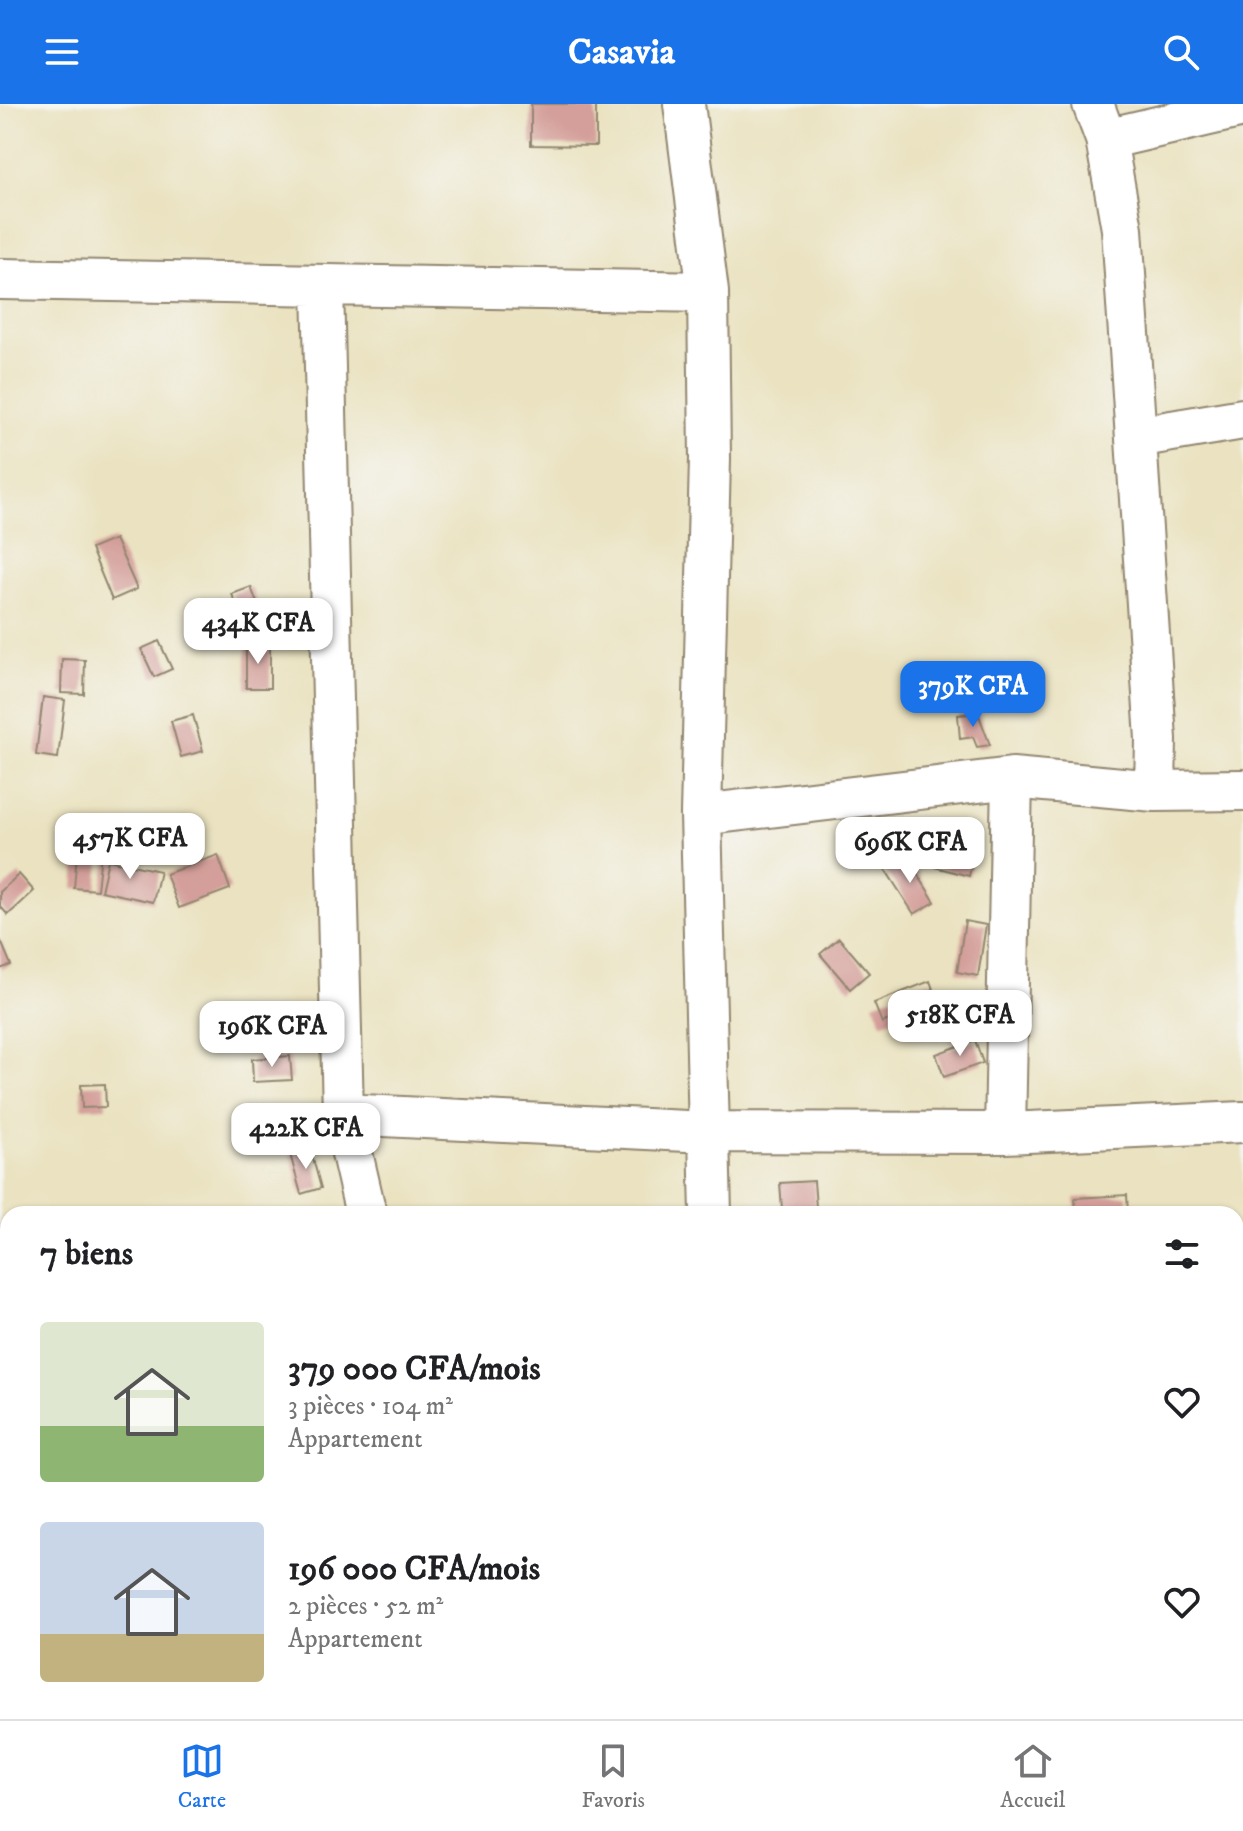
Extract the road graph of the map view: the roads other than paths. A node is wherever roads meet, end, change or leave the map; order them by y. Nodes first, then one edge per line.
1 (684, 104) edge
2 (1243, 107) edge
3 (1099, 122) edge
4 (0, 279) edge
5 (323, 285) junction
6 (708, 292) junction
7 (1243, 419) edge
8 (1136, 437) junction
9 (1012, 778) junction
10 (1243, 790) edge
11 (1155, 791) junction
12 (701, 815) junction
13 (343, 1114) junction
14 (1243, 1122) edge
15 (707, 1132) junction
16 (1005, 1133) junction
17 (364, 1206) edge
18 (711, 1206) edge

1 - 6 street
2 - 3 street
3 - 8 street
4 - 5 street
5 - 6 street
5 - 13 street
6 - 12 street
7 - 8 street
8 - 11 street
9 - 11 street
9 - 12 street
9 - 16 street
10 - 11 street
12 - 15 street
13 - 15 street
13 - 17 street
14 - 16 street
15 - 16 street
15 - 18 street

